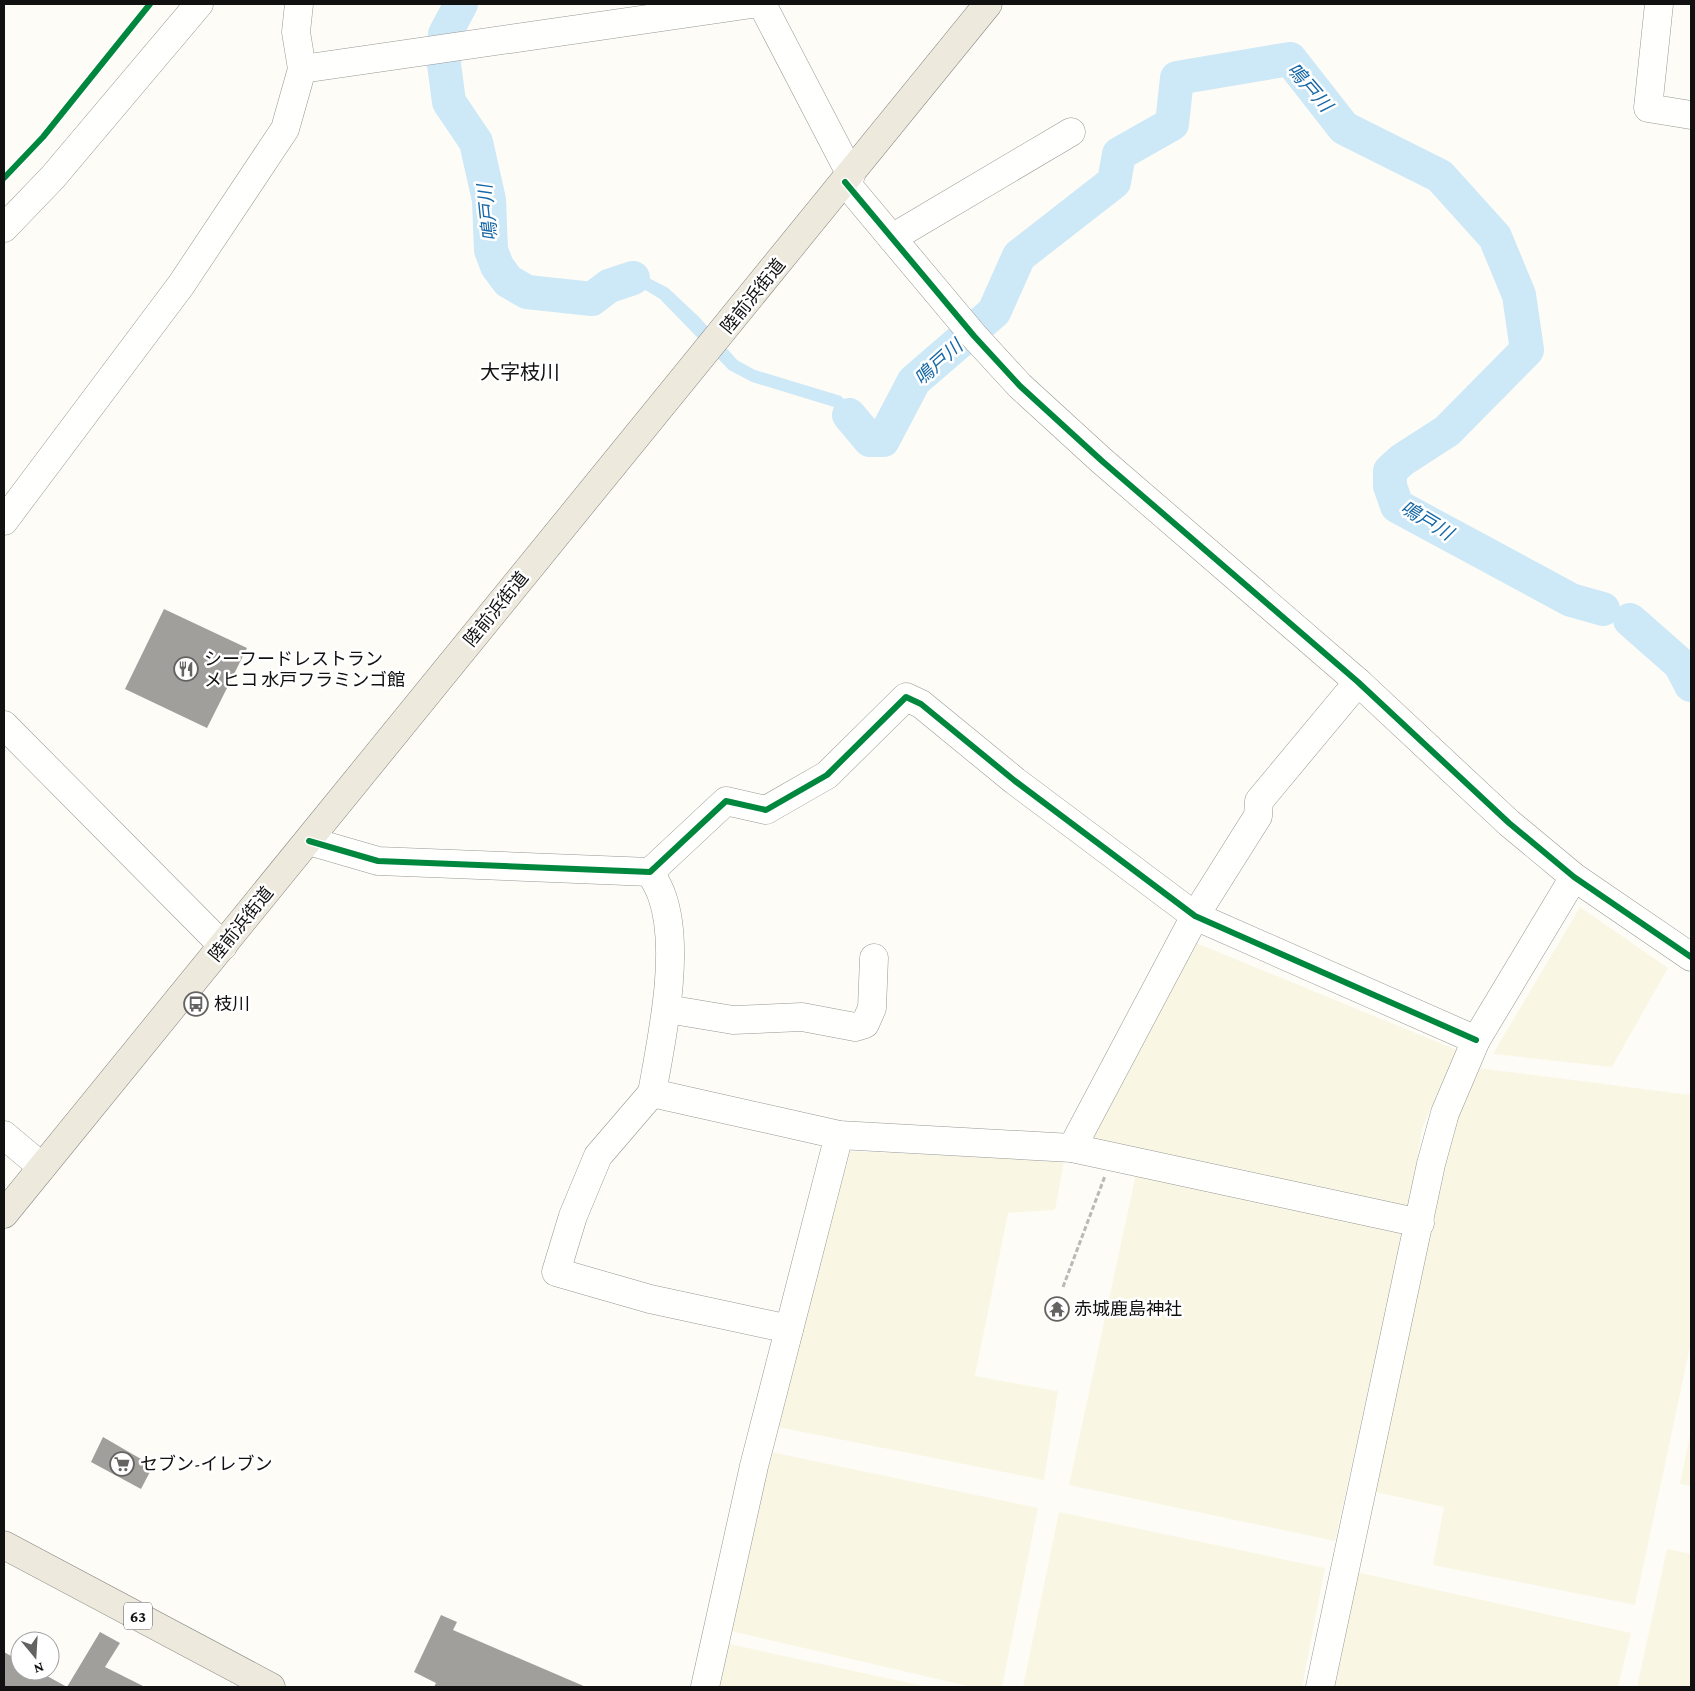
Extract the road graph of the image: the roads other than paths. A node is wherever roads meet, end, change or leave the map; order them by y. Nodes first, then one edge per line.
1 (199, 4) edge
2 (299, 4) edge
3 (752, 4) edge
4 (762, 4) edge
5 (988, 4) edge
6 (1659, 4) edge
7 (302, 69) junction
8 (1691, 115) edge
9 (1071, 132) dead end
10 (848, 179) junction
11 (4, 228) edge
12 (892, 238) junction
13 (4, 521) edge
14 (1358, 682) junction
15 (4, 725) edge
16 (309, 841) junction
17 (650, 872) junction
18 (1574, 877) junction
19 (1195, 916) junction
20 (223, 946) junction
21 (1691, 957) edge
22 (874, 958) dead end
23 (667, 1009) junction
24 (1476, 1040) junction
25 (652, 1093) junction
26 (4, 1135) edge
27 (839, 1135) junction
28 (1072, 1148) junction
29 (42, 1167) junction
30 (4, 1214) edge
31 (1420, 1223) junction
32 (789, 1328) junction
33 (4, 1545) edge
34 (271, 1687) edge
35 (705, 1687) edge
36 (1320, 1687) edge

1 - 11 street
2 - 7 street
3 - 7 street
4 - 10 street
5 - 10 main road, 陸前浜街道
6 - 8 street
7 - 13 street
9 - 12 street
10 - 12 street
10 - 16 main road, 陸前浜街道
12 - 14 street
14 - 18 street
14 - 19 street
15 - 20 street
16 - 17 street
16 - 20 main road, 陸前浜街道
17 - 19 street
17 - 23 street
18 - 21 street
18 - 24 street
19 - 24 street
19 - 28 street
20 - 29 main road, 陸前浜街道
22 - 23 street
23 - 25 street
24 - 31 street
25 - 27 street
25 - 32 street
26 - 29 street
27 - 28 street
27 - 32 street
28 - 31 street
29 - 30 main road, 陸前浜街道
31 - 36 street
32 - 35 street
33 - 34 main road, 63

